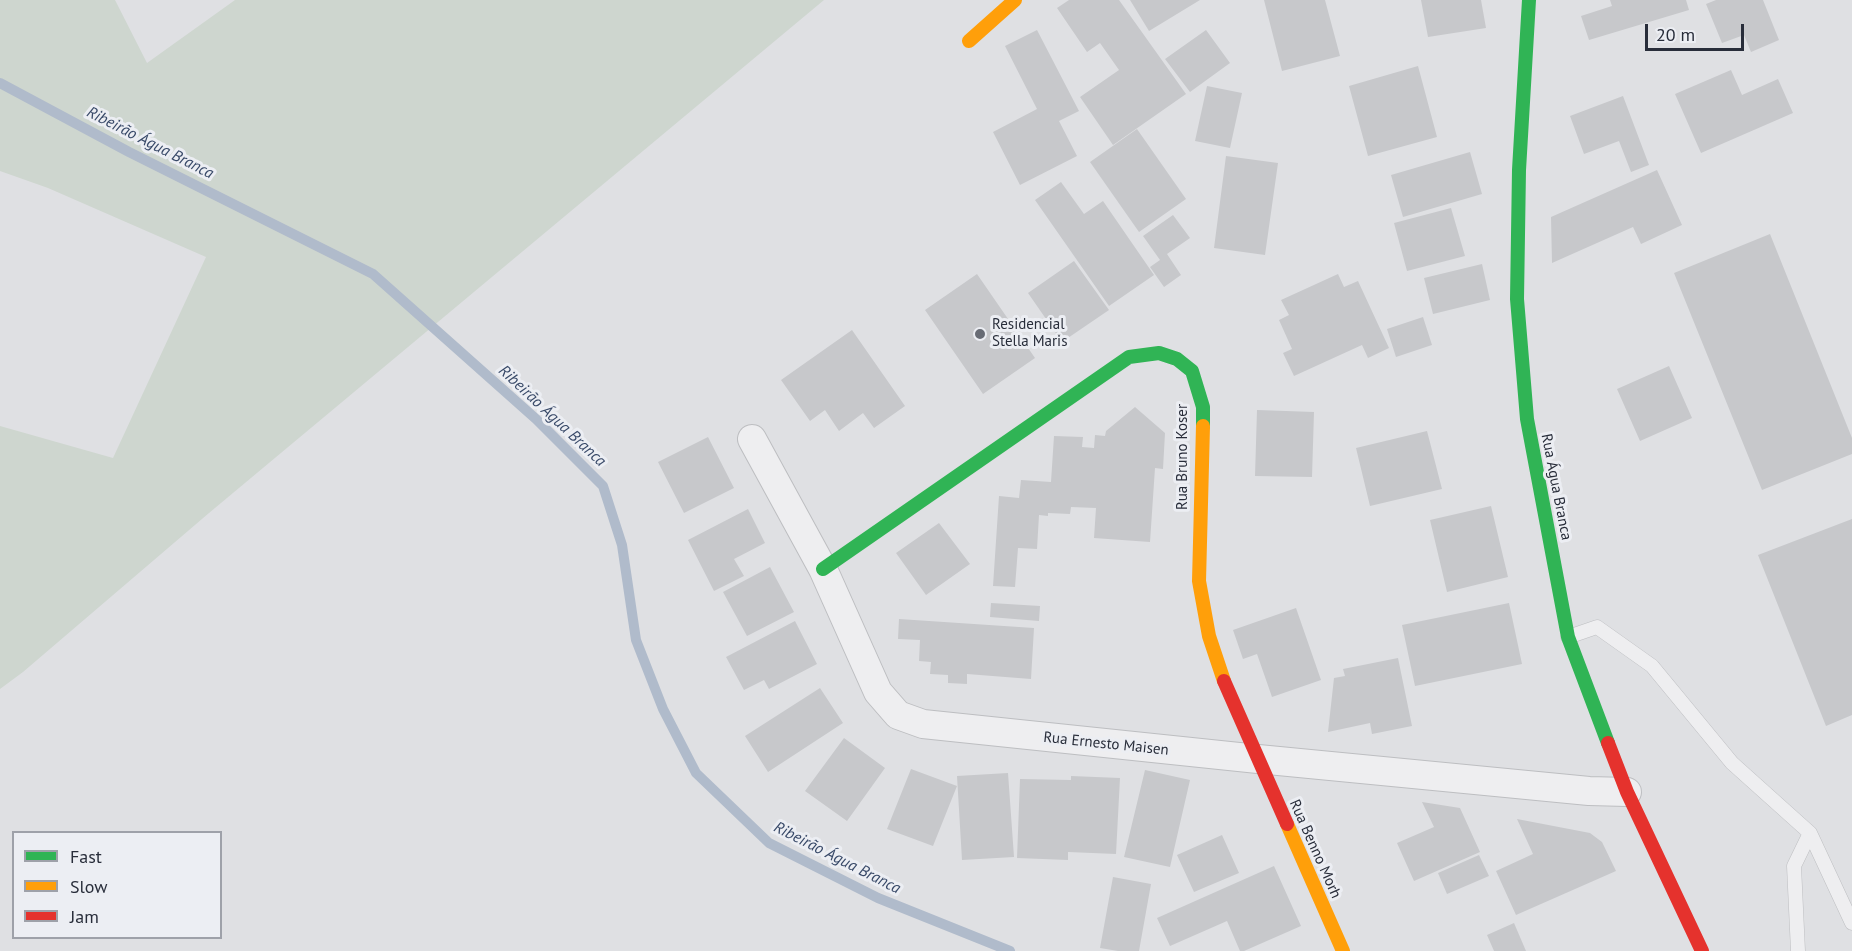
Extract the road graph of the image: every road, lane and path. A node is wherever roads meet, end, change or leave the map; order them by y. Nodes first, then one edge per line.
1 (1015, 0) edge
2 (1529, 0) edge
3 (969, 41) dead end
4 (752, 439) dead end
5 (823, 568) junction
6 (1568, 638) junction
7 (1258, 759) junction
8 (1627, 792) junction
9 (1810, 833) junction
10 (1852, 924) edge
11 (1343, 951) edge
12 (1702, 951) edge
13 (1798, 951) edge

1 - 3 street
2 - 6 street, Rua Água Branca
4 - 5 street, Rua Ernesto Maisen
5 - 7 street, Rua Ernesto Maisen
5 - 7 street, Rua Bruno Koser
6 - 8 street, Rua Água Branca
6 - 9 lane
7 - 8 street, Rua Ernesto Maisen
7 - 11 street, Rua Benno Morh
8 - 12 street, Rua Água Branca
9 - 10 lane
9 - 13 lane

